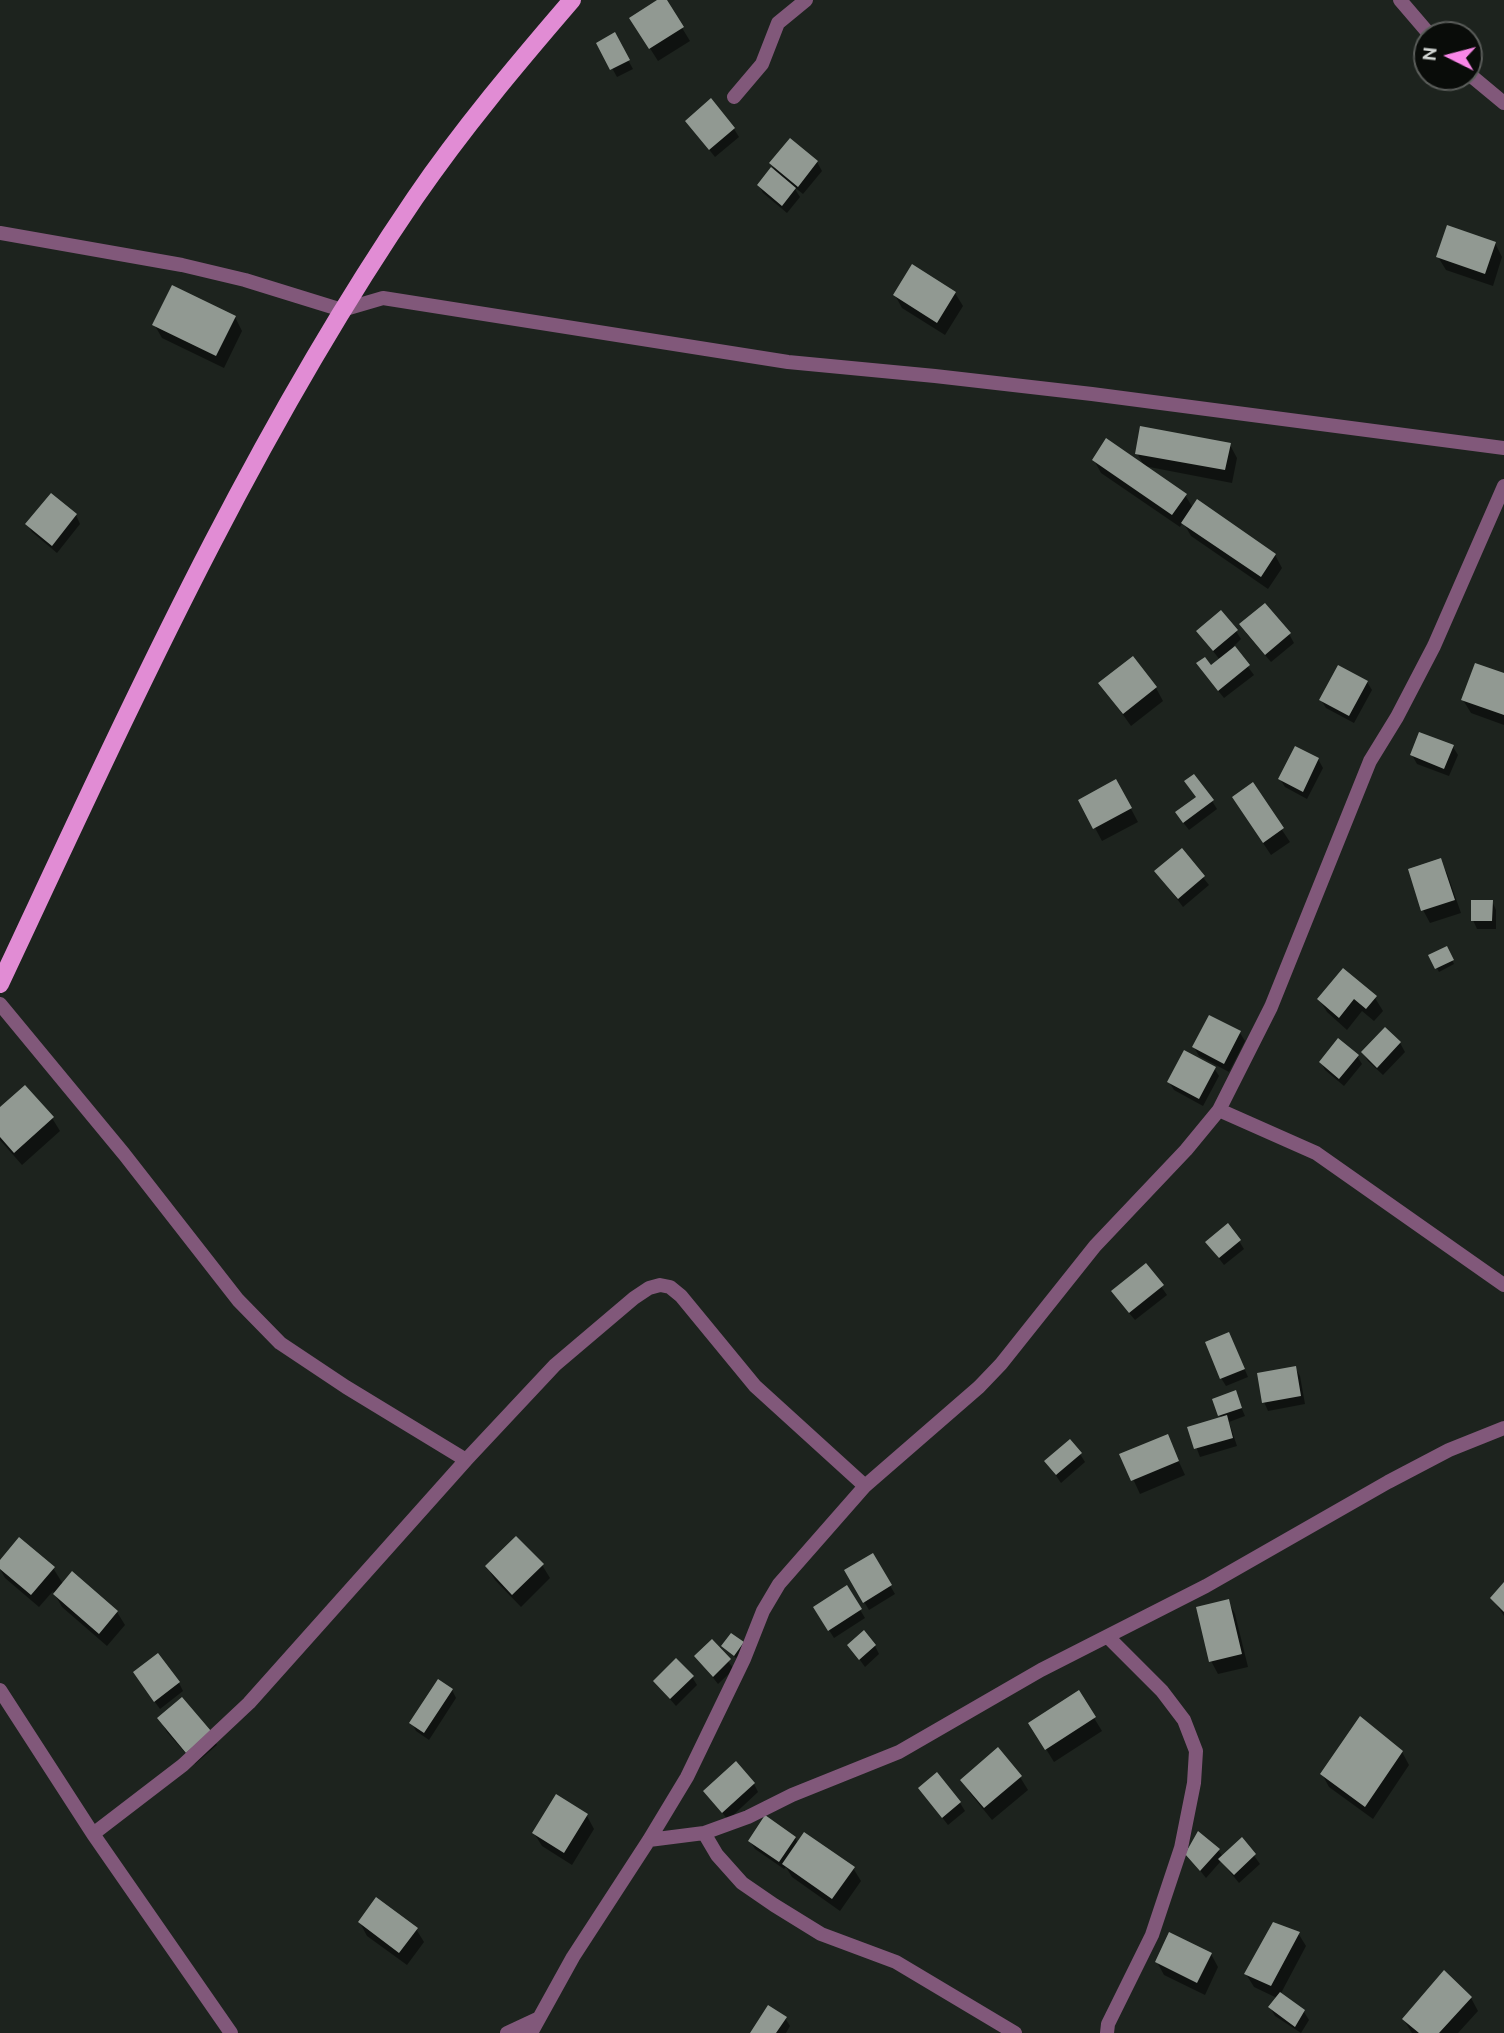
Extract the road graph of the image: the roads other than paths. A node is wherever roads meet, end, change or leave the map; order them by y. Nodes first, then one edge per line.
1 (572, 0) edge
2 (806, 0) edge
3 (1400, 0) edge
4 (1418, 21) edge
5 (1483, 86) edge
6 (734, 97) dead end
7 (1504, 103) edge
8 (0, 233) edge
9 (342, 310) junction
10 (1504, 448) edge
11 (1504, 486) edge
12 (0, 984) edge
13 (0, 1004) edge
14 (1219, 1110) junction
15 (1504, 1285) edge
16 (1504, 1428) edge
17 (466, 1460) junction
18 (865, 1486) junction
19 (1108, 1637) junction
20 (0, 1690) edge
21 (704, 1833) junction
22 (93, 1834) junction
23 (649, 1840) junction
24 (534, 2026) edge
25 (231, 2033) edge
26 (507, 2033) edge
27 (1015, 2033) edge
28 (1107, 2033) edge

1 - 9 main road
2 - 6 street
3 - 4 street
5 - 7 street
8 - 9 street
9 - 10 street
9 - 12 main road
11 - 14 street
13 - 17 street
14 - 15 street
14 - 18 street
16 - 19 street
17 - 18 street
17 - 22 street
18 - 23 street
19 - 21 street
19 - 28 street
20 - 22 street
21 - 23 street
21 - 27 street
22 - 25 street
23 - 24 street
24 - 26 street

